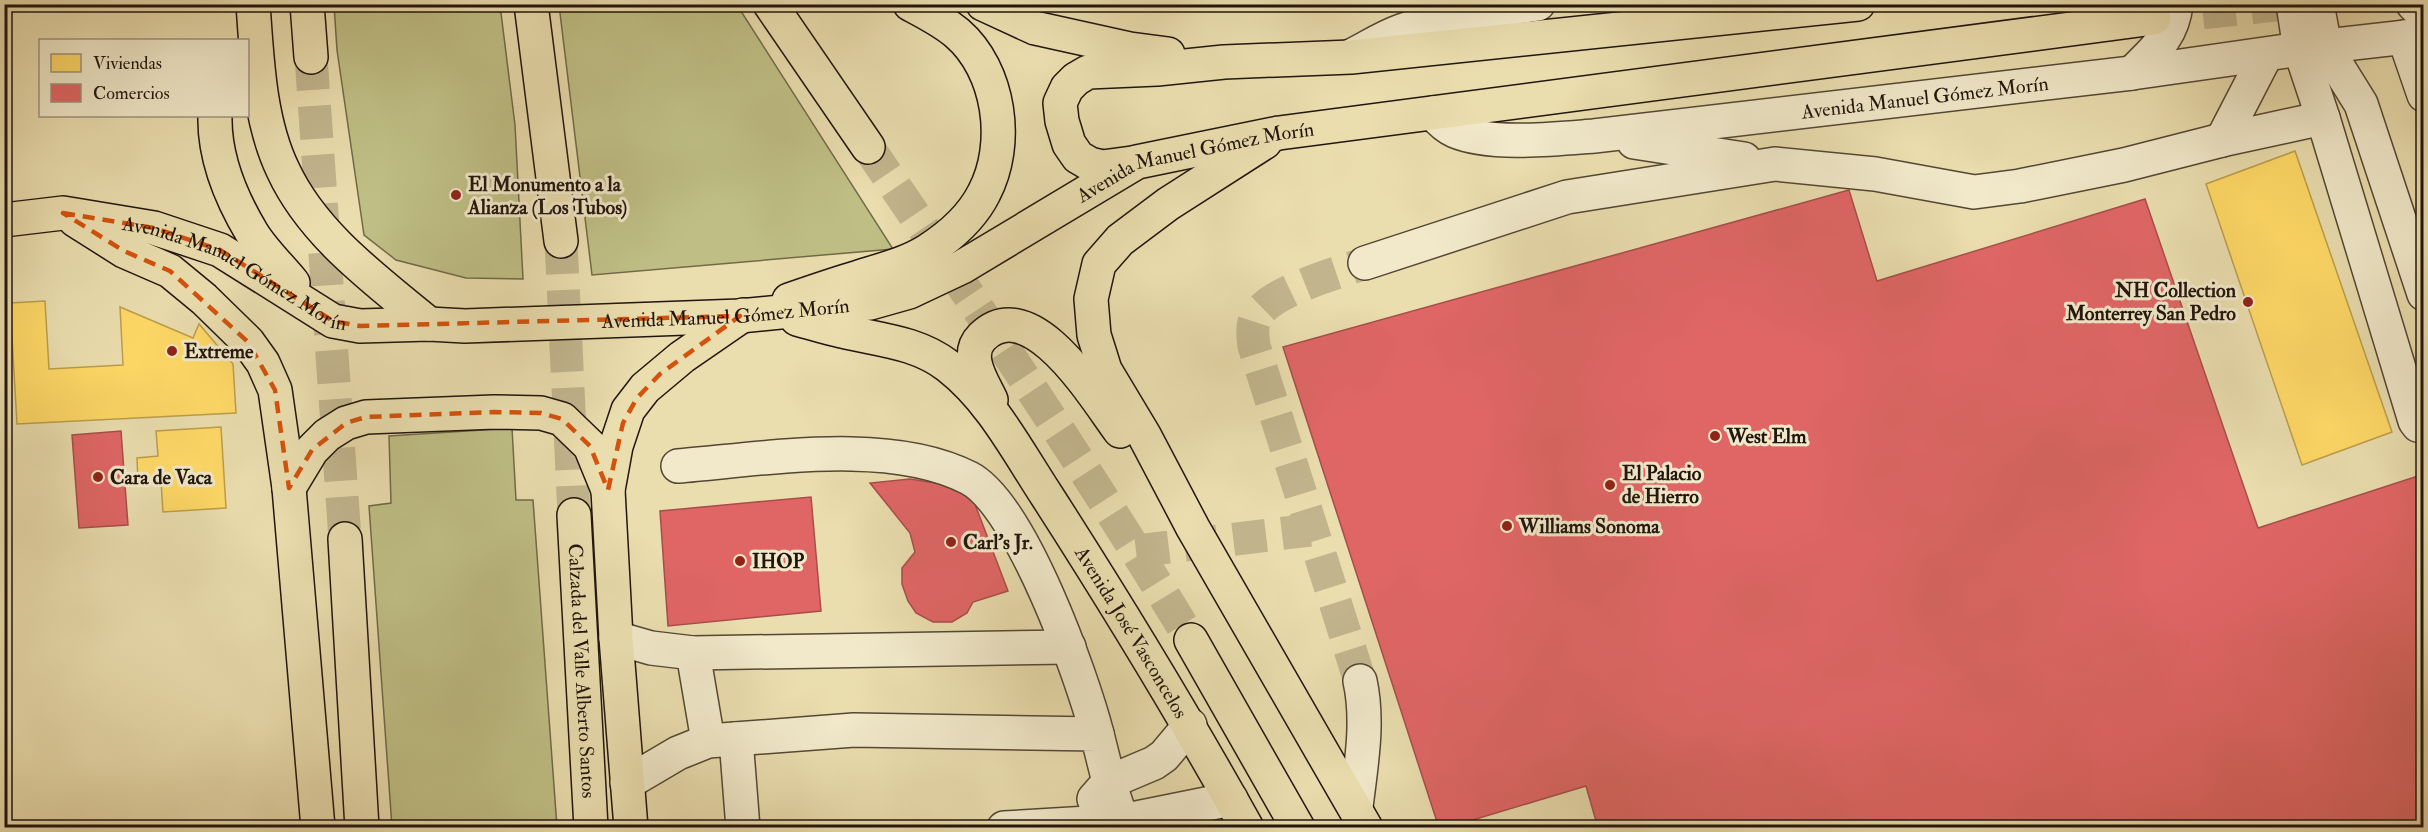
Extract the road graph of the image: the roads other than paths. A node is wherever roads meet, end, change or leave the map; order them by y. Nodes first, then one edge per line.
1 (307, 4) edge
2 (531, 4) edge
3 (770, 4) edge
4 (910, 4) edge
5 (983, 4) edge
6 (1539, 4) edge
7 (1858, 4) edge
8 (2293, 4) edge
9 (2317, 4) edge
10 (2413, 4) edge
11 (2164, 11) edge
12 (251, 23) edge
13 (2417, 29) edge
14 (2312, 48) junction
15 (2266, 55) junction
16 (311, 57) tunnel mouth
17 (1351, 57) junction
18 (1224, 62) junction
19 (2132, 73) junction
20 (2424, 95) edge
21 (1433, 113) junction
22 (215, 117) edge
23 (2323, 118) junction
24 (1279, 132) junction
25 (1594, 136) junction
26 (2222, 140) junction
27 (868, 147) tunnel mouth
28 (1137, 162) junction
29 (1775, 164) junction
30 (63, 213) junction
31 (4, 220) edge
32 (561, 241) tunnel mouth
33 (1365, 263) tunnel mouth
34 (2424, 294) edge
35 (315, 309) junction
36 (772, 314) junction
37 (740, 316) junction
38 (429, 324) junction
39 (2424, 424) edge
40 (1011, 442) junction
41 (678, 465) dead end
42 (289, 488) junction
43 (608, 490) junction
44 (574, 515) tunnel mouth
45 (1194, 528) junction
46 (345, 539) tunnel mouth
47 (616, 638) junction
48 (1191, 640) tunnel mouth
49 (1069, 647) junction
50 (693, 653) junction
51 (1359, 681) tunnel mouth
52 (1190, 725) junction
53 (1097, 734) junction
54 (722, 740) junction
55 (1109, 782) junction
56 (627, 783) junction
57 (1231, 799) junction
58 (1361, 817) edge
59 (1122, 822) junction
60 (1072, 824) junction
61 (318, 828) edge
62 (362, 828) edge
63 (591, 828) edge
64 (631, 828) edge
65 (743, 828) edge
66 (1004, 828) edge
67 (1247, 828) edge
68 (1298, 828) edge

1 - 16 main road
2 - 32 main road
3 - 27 main road
4 - 37 main road
5 - 18 main road
6 - 17 street
7 - 17 main road
8 - 14 street
9 - 14 street
10 - 13 street
11 - 19 street
11 - 21 main road, Avenida Manuel Gómez Morín
12 - 38 main road
13 - 14 street, Avenida Manuel Gómez Morín
13 - 20 street
14 - 15 street, Avenida Manuel Gómez Morín
14 - 23 street
14 - 34 street
15 - 19 street, Avenida Manuel Gómez Morín
15 - 26 street
17 - 18 main road
18 - 28 main road
19 - 25 street, Avenida Manuel Gómez Morín
21 - 24 main road, Avenida Manuel Gómez Morín
21 - 25 street, Avenida Manuel Gómez Morín
22 - 35 main road
23 - 26 street
23 - 39 street
24 - 28 main road, Avenida Manuel Gómez Morín
24 - 45 main road
25 - 29 street
26 - 29 street
28 - 36 main road, Avenida Manuel Gómez Morín
29 - 33 street
30 - 31 main road, Avenida Manuel Gómez Morín
30 - 35 main road, Avenida Manuel Gómez Morín
30 - 42 main road
35 - 38 main road, Avenida Manuel Gómez Morín
36 - 37 main road, Avenida Manuel Gómez Morín
36 - 40 main road
37 - 38 main road, Avenida Manuel Gómez Morín
37 - 43 main road
40 - 45 main road
40 - 52 main road, Avenida José Vasconcelos
41 - 49 street
42 - 43 main road
42 - 61 main road
43 - 47 main road
44 - 63 main road, Calzada del Valle Alberto Santos
45 - 58 main road
46 - 62 main road
47 - 50 street
47 - 56 main road
48 - 68 main road
49 - 50 street
49 - 53 street
50 - 54 street
51 - 58 street
52 - 55 street
52 - 57 main road, Avenida José Vasconcelos
53 - 54 street
53 - 55 street
54 - 56 street
54 - 65 street
55 - 59 street
55 - 60 street
56 - 64 main road
57 - 59 street
57 - 67 main road, Avenida José Vasconcelos
59 - 60 street
60 - 66 street

